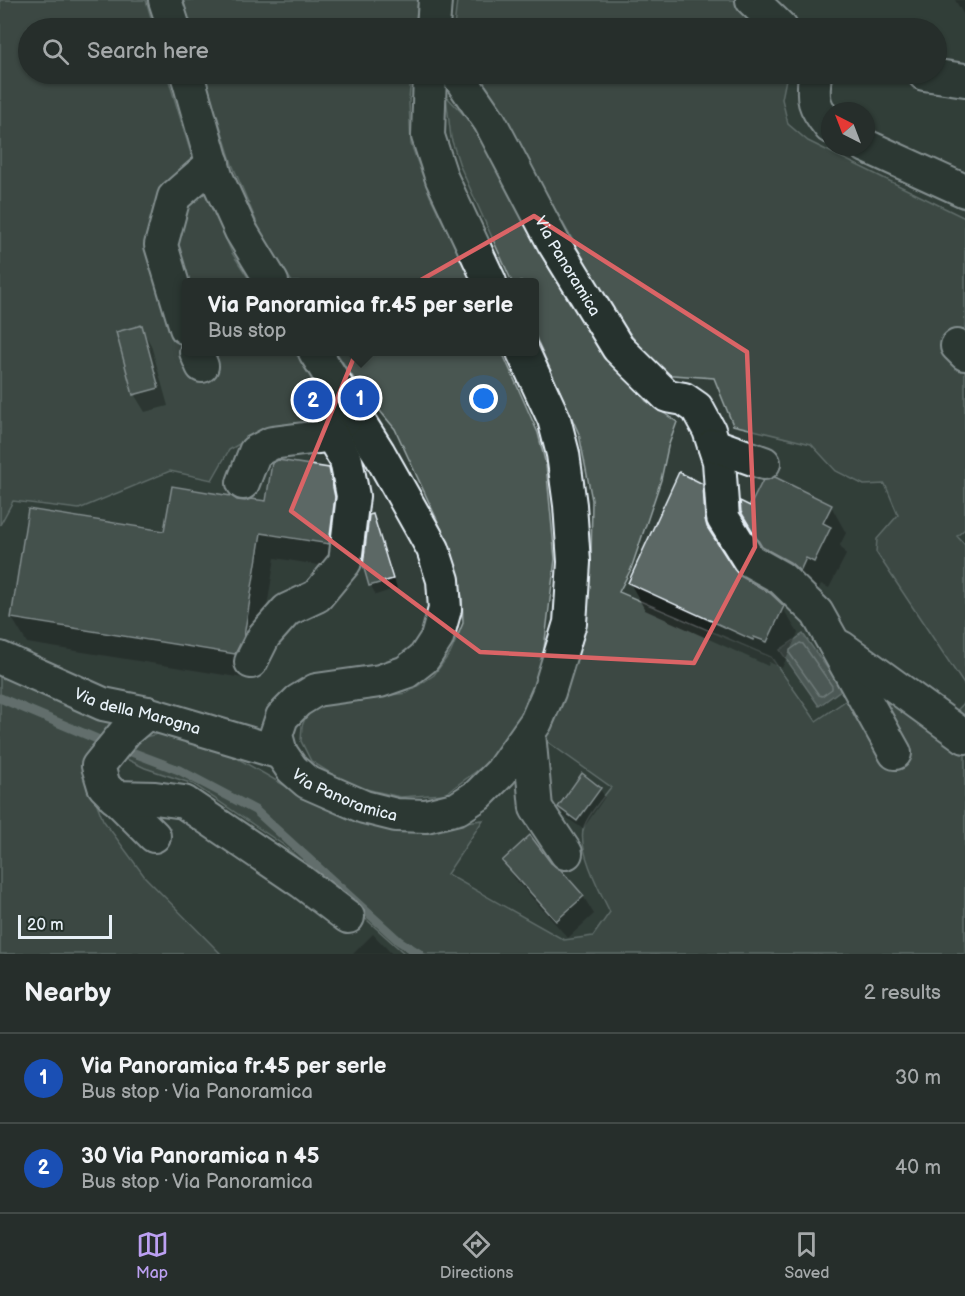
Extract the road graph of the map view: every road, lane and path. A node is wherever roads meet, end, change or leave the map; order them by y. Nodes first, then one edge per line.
1 (165, 0) edge
2 (435, 0) edge
3 (752, 0) edge
4 (171, 18) edge
5 (434, 18) edge
6 (771, 18) edge
7 (947, 77) edge
8 (965, 80) edge
9 (190, 84) edge
10 (429, 84) edge
11 (465, 84) edge
12 (814, 84) edge
13 (821, 116) edge
14 (875, 150) edge
15 (213, 163) junction
16 (965, 191) edge
17 (270, 278) edge
18 (488, 278) edge
19 (182, 315) edge
20 (317, 356) edge
21 (525, 356) edge
22 (341, 422) junction
23 (711, 438) junction
24 (764, 463) dead end
25 (243, 483) dead end
26 (833, 642) junction
27 (0, 658) edge
28 (251, 662) dead end
29 (137, 722) junction
30 (529, 733) junction
31 (965, 737) edge
32 (281, 753) junction
33 (895, 753) dead end
34 (114, 797) junction
35 (154, 836) dead end
36 (566, 853) dead end
37 (348, 917) dead end

1 - 4 street
2 - 5 street
3 - 6 street
7 - 8 street
9 - 15 street
10 - 18 street
11 - 23 street, Via Panoramica
12 - 13 street
14 - 16 street
15 - 17 street
15 - 19 street
20 - 22 street, Via Panoramica
21 - 30 street, Via Panoramica
22 - 25 street
22 - 28 street
22 - 32 street, Via Panoramica
23 - 24 street
23 - 26 street
26 - 31 street
26 - 33 street
27 - 29 street, Via della Marogna
29 - 32 street, Via della Marogna
29 - 34 street
30 - 32 street, Via Panoramica
30 - 36 street
34 - 35 street
34 - 37 street

